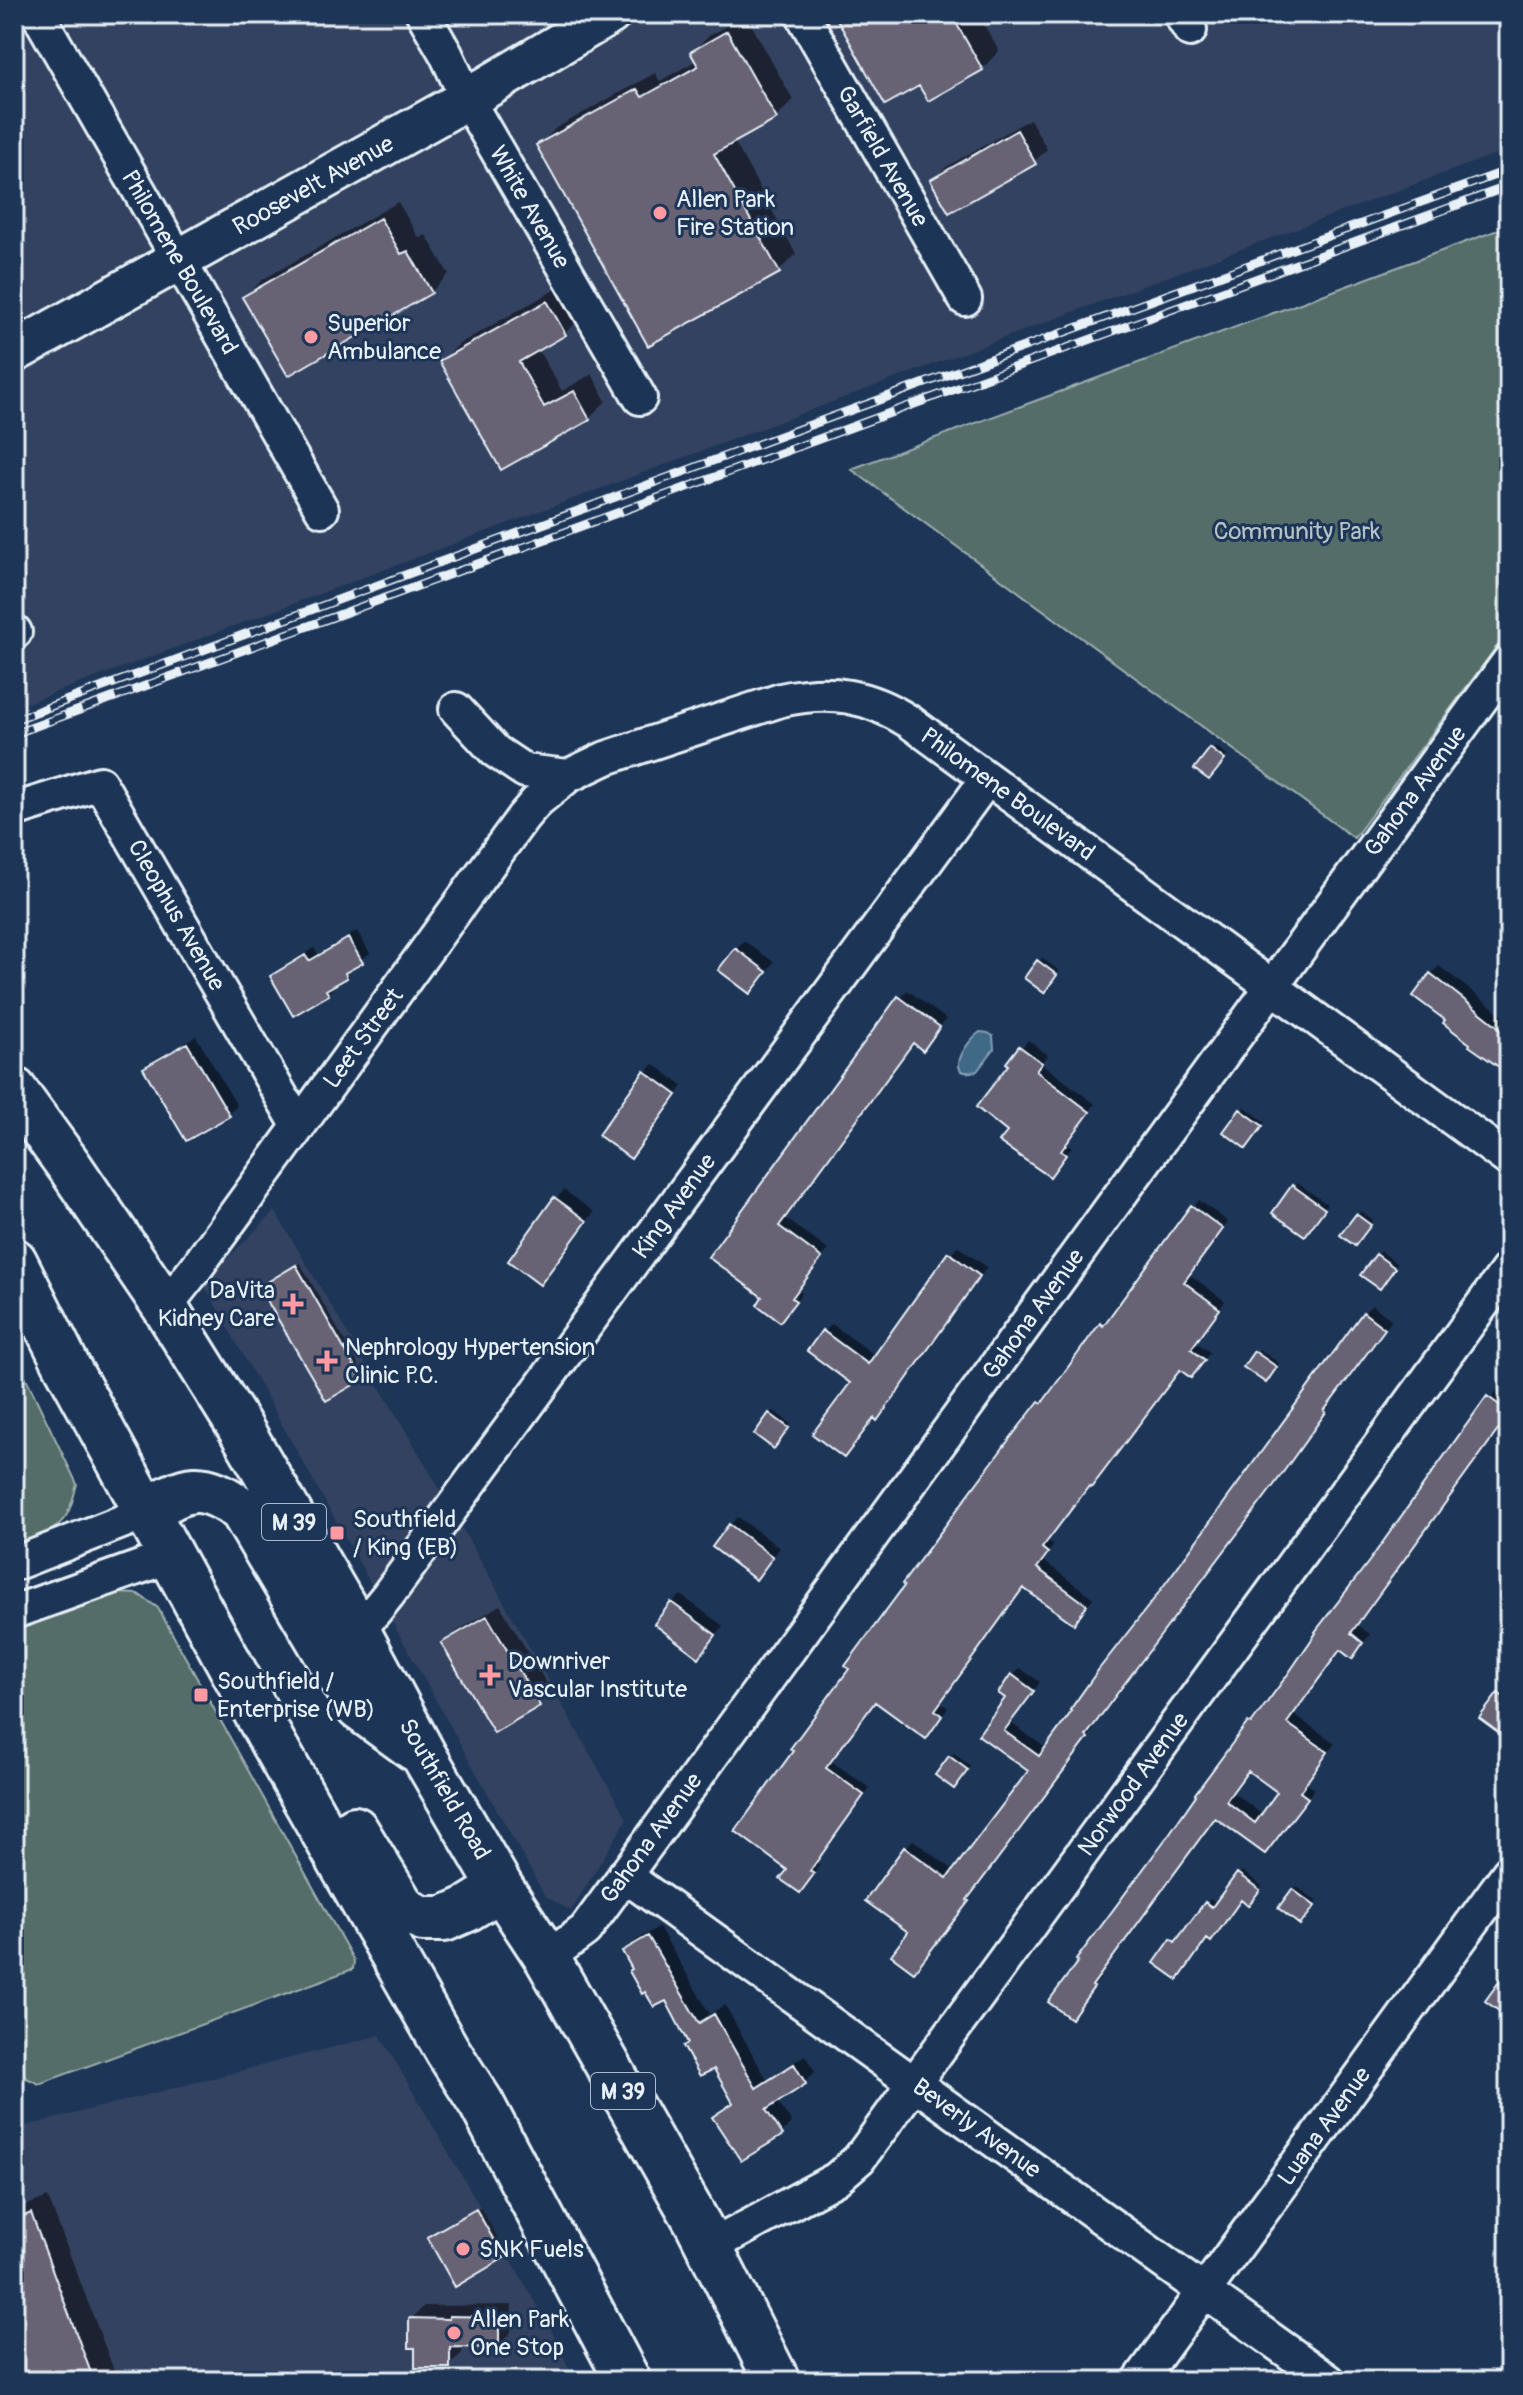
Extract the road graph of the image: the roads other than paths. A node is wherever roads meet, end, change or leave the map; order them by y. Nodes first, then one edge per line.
1 (38, 14) edge
2 (423, 14) edge
3 (610, 14) edge
4 (802, 14) edge
5 (467, 99) junction
6 (178, 259) junction
7 (965, 299) dead end
8 (14, 352) edge
9 (640, 398) dead end
10 (322, 510) dead end
11 (1509, 661) edge
12 (456, 709) dead end
13 (568, 776) junction
14 (987, 779) junction
15 (14, 810) edge
16 (1271, 987) junction
17 (14, 1061) edge
18 (14, 1090) edge
19 (298, 1125) junction
20 (1509, 1160) edge
21 (70, 1167) junction
22 (14, 1261) edge
23 (1509, 1268) edge
24 (165, 1307) junction
25 (147, 1512) junction
26 (14, 1564) edge
27 (180, 1573) junction
28 (14, 1612) edge
29 (358, 1632) junction
30 (423, 1754) junction
31 (1509, 1872) edge
32 (624, 1875) junction
33 (501, 1888) junction
34 (547, 1958) junction
35 (915, 2083) junction
36 (481, 2103) junction
37 (710, 2247) junction
38 (1204, 2290) junction
39 (768, 2373) edge
40 (628, 2381) edge
41 (653, 2381) edge
42 (1139, 2381) edge
43 (1329, 2381) edge

1 - 6 street, Philomene Boulevard
2 - 5 street, White Avenue
3 - 5 main road, Roosevelt Avenue
4 - 7 street, Garfield Avenue
5 - 6 main road, Roosevelt Avenue
5 - 9 street, White Avenue
6 - 8 main road, Roosevelt Avenue
6 - 10 street, Philomene Boulevard
11 - 16 street, Gahona Avenue
12 - 13 street
13 - 14 street, Philomene Boulevard
13 - 19 street, Leet Street
14 - 16 street, Philomene Boulevard
14 - 29 street, King Avenue
15 - 19 street, Cleophus Avenue
16 - 20 street, Philomene Boulevard
16 - 32 street, Gahona Avenue
17 - 21 highway, Southfield Road / M 39
18 - 21 highway, Southfield Road / M 39
19 - 24 street, Leet Street
21 - 24 highway, Southfield Road / M 39
22 - 25 highway
23 - 35 street, Norwood Avenue
24 - 29 highway, Southfield Road / M 39
25 - 26 street
25 - 27 highway
25 - 30 highway
27 - 28 street
27 - 33 highway
27 - 36 highway
29 - 30 highway, Southfield Road / M 39
30 - 33 highway, Southfield Road / M 39
31 - 38 street, Luana Avenue
32 - 34 street, Gahona Avenue
32 - 35 street, Beverly Avenue
33 - 34 highway, Southfield Road / M 39
34 - 37 highway, Southfield Road / M 39
35 - 37 street, Norwood Avenue
35 - 38 street, Beverly Avenue
36 - 40 highway
36 - 41 highway
37 - 39 highway, Southfield Road / M 39
38 - 42 street, Luana Avenue
38 - 43 street, Beverly Avenue

